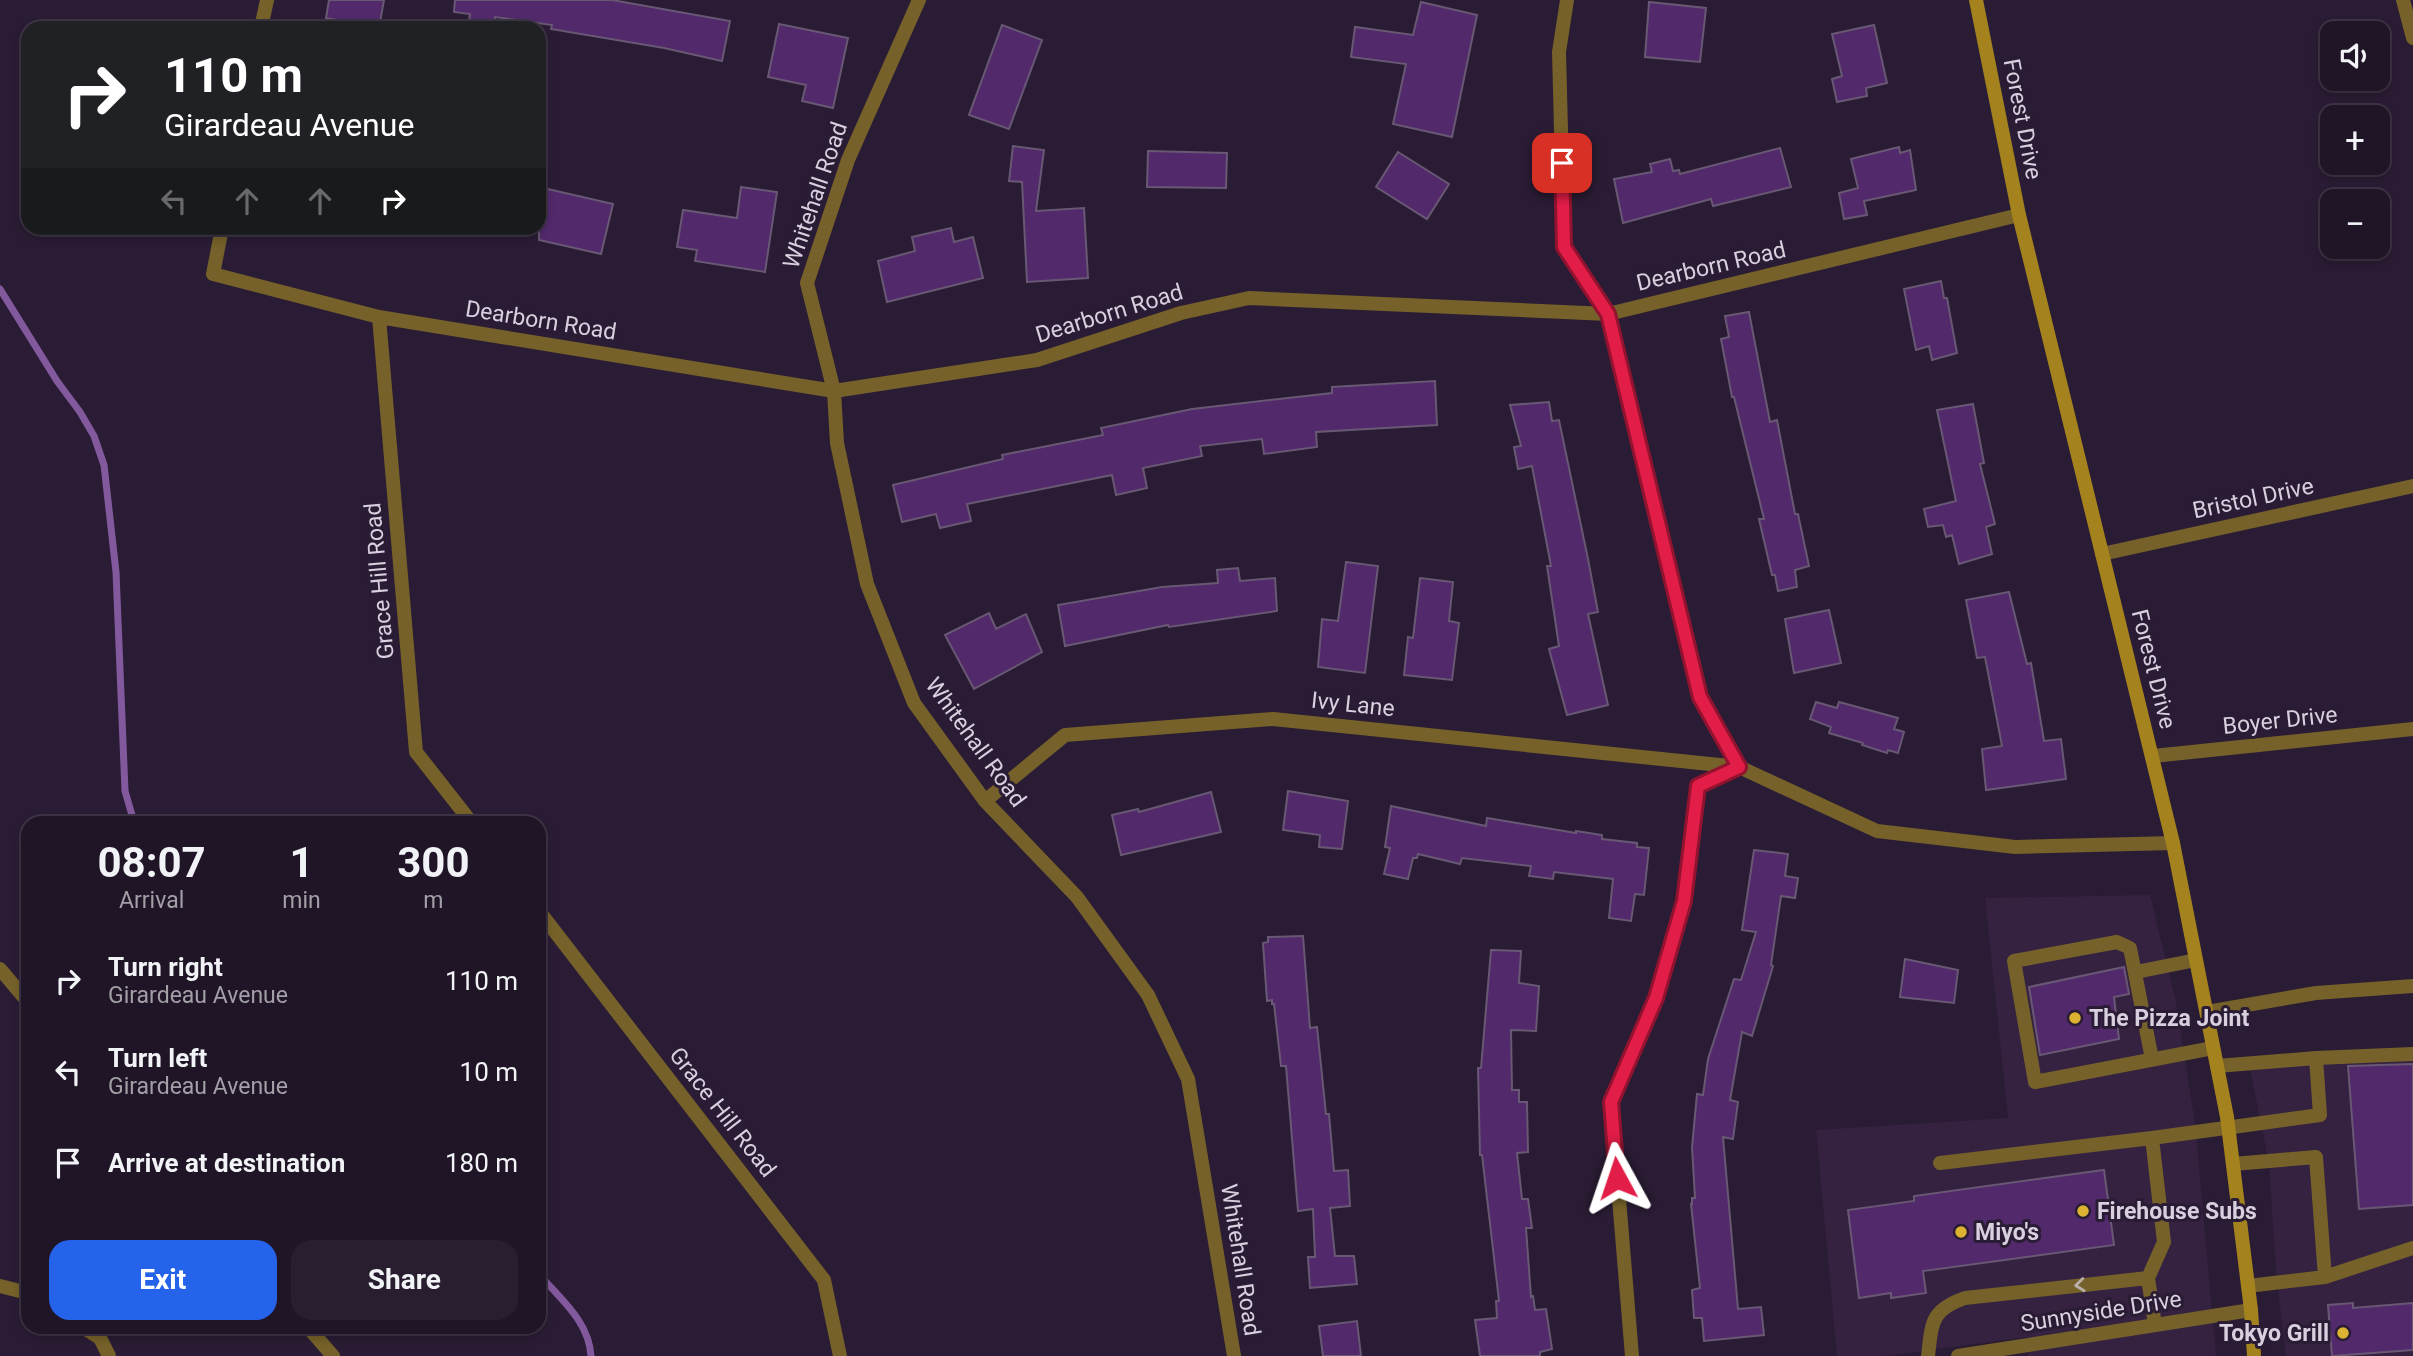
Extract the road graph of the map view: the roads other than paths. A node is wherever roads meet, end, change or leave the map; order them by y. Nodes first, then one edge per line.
1 (267, 0) edge
2 (919, 0) edge
3 (1567, 0) edge
4 (1976, 0) edge
5 (2403, 0) edge
6 (262, 21) edge
7 (2413, 38) edge
8 (2019, 215) junction
9 (220, 235) edge
10 (1608, 314) junction
11 (379, 317) junction
12 (834, 391) junction
13 (2413, 485) edge
14 (2102, 554) junction
15 (2413, 729) edge
16 (2153, 757) junction
17 (1739, 767) junction
18 (985, 801) junction
19 (466, 816) edge
20 (2173, 843) junction
21 (546, 920) edge
22 (2196, 960) junction
23 (0, 969) edge
24 (2136, 972) junction
25 (2413, 986) edge
26 (21, 994) edge
27 (2207, 1012) junction
28 (2213, 1048) junction
29 (2413, 1054) edge
30 (2316, 1058) junction
31 (2152, 1059) junction
32 (2217, 1066) junction
33 (2229, 1128) junction
34 (2152, 1138) junction
35 (1940, 1163) dead end
36 (2233, 1164) junction
37 (2413, 1248) edge
38 (2325, 1276) junction
39 (2148, 1278) junction
40 (0, 1286) edge
41 (2248, 1286) junction
42 (21, 1291) edge
43 (2251, 1310) junction
44 (2155, 1325) junction
45 (94, 1334) edge
46 (314, 1334) edge
47 (109, 1356) edge
48 (333, 1356) edge
49 (840, 1356) edge
50 (1234, 1356) edge
51 (1632, 1356) edge
52 (1928, 1356) edge
53 (1958, 1356) edge
54 (2254, 1356) edge

1 - 6 street
2 - 12 street, Whitehall Road
3 - 10 street
4 - 8 main road, Forest Drive
5 - 7 street
8 - 10 street, Dearborn Road
8 - 14 main road, Forest Drive
9 - 11 street, Dearborn Road
10 - 12 street, Dearborn Road
10 - 17 street
11 - 12 street, Dearborn Road
11 - 19 street, Grace Hill Road
12 - 18 street, Whitehall Road
13 - 14 street, Bristol Drive
14 - 16 main road, Forest Drive
15 - 16 street, Boyer Drive
16 - 20 main road, Forest Drive
17 - 18 street, Ivy Lane
17 - 20 street, Ivy Lane
17 - 51 street
18 - 50 street, Whitehall Road
20 - 22 main road, Forest Drive
21 - 49 street, Grace Hill Road
22 - 24 street
22 - 27 main road, Forest Drive
23 - 26 street
24 - 31 street
24 - 31 street
25 - 27 street
27 - 28 main road, Forest Drive
28 - 31 street
28 - 32 main road, Forest Drive
29 - 30 street
30 - 32 street
30 - 33 street
32 - 33 main road, Forest Drive
33 - 34 street
33 - 36 main road, Forest Drive
34 - 35 street
34 - 39 street
36 - 38 street
36 - 41 main road, Forest Drive
37 - 38 street
38 - 41 street
39 - 44 street
39 -> 52 street
40 - 42 street
41 - 43 main road, Forest Drive
43 - 44 street, Sunnyside Drive
43 - 54 main road, Forest Drive
44 - 53 street, Sunnyside Drive
45 - 47 street
46 - 48 street

